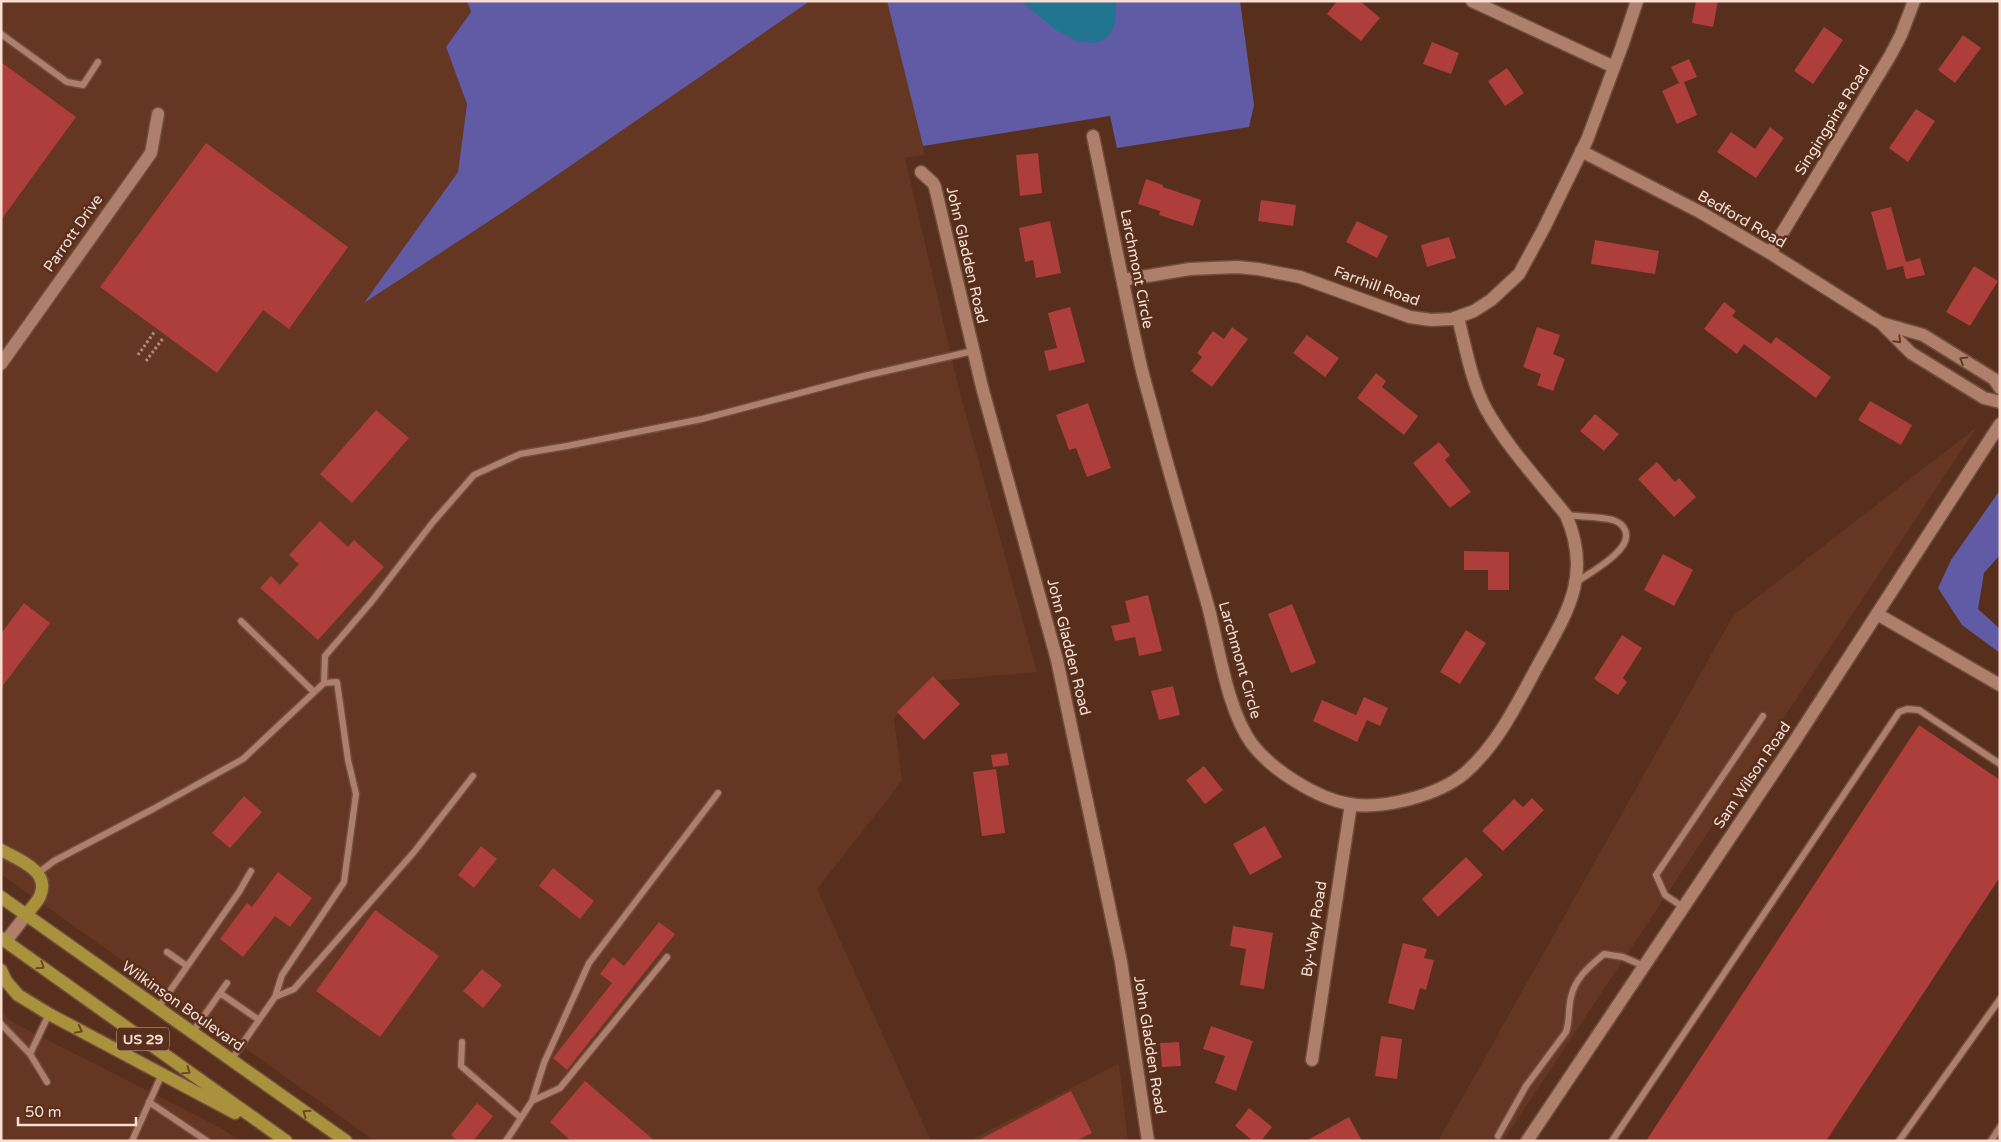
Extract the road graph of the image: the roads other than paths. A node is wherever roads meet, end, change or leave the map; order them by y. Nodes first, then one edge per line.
1 (1472, 1) edge
2 (1637, 1) edge
3 (1914, 1) edge
4 (1, 34) edge
5 (98, 62) dead end
6 (1614, 66) junction
7 (158, 114) dead end
8 (1093, 136) dead end
9 (1581, 151) junction
10 (921, 172) dead end
11 (1770, 253) junction
12 (1123, 280) junction
13 (1458, 318) junction
14 (1882, 324) junction
15 (973, 351) junction
16 (1, 364) edge
17 (2000, 388) edge
18 (2000, 402) edge
19 (2000, 424) edge
20 (1566, 515) junction
21 (1578, 581) junction
22 (1877, 614) junction
23 (241, 620) dead end
24 (324, 683) junction
25 (2000, 685) edge
26 (314, 692) junction
27 (1763, 716) dead end
28 (2000, 764) edge
29 (473, 776) dead end
30 (718, 793) dead end
31 (1351, 804) junction
32 (1, 850) edge
33 (251, 871) dead end
34 (38, 873) junction
35 (1, 897) edge
36 (1683, 907) junction
37 (26, 915) junction
38 (3, 943) edge
39 (167, 952) dead end
40 (666, 957) dead end
41 (187, 966) junction
42 (1644, 966) junction
43 (1, 970) edge
44 (227, 983) dead end
45 (220, 993) junction
46 (275, 997) junction
47 (2000, 999) edge
48 (158, 1008) junction
49 (49, 1014) junction
50 (259, 1020) junction
51 (1, 1024) edge
52 (192, 1032) junction
53 (462, 1042) dead end
54 (30, 1054) junction
55 (232, 1060) junction
56 (1312, 1060) dead end
57 (162, 1074) junction
58 (47, 1082) dead end
59 (532, 1101) junction
60 (149, 1102) junction
61 (521, 1118) junction
62 (2000, 1127) edge
63 (1498, 1136) dead end
64 (132, 1141) edge
65 (207, 1141) edge
66 (285, 1141) edge
67 (346, 1141) edge
68 (506, 1141) edge
69 (1148, 1141) edge
70 (1526, 1141) edge
71 (1612, 1141) edge
72 (1899, 1141) edge
73 (1991, 1141) edge

1 - 6 street
2 - 6 street, Farrhill Road
3 - 11 street, Singingpine Road
4 - 5 lane
6 - 9 street, Farrhill Road
7 - 16 street, Parrott Drive
8 - 12 street, Larchmont Circle
9 - 11 street, Bedford Road
9 - 13 street, Farrhill Road
10 - 15 street, John Gladden Road
11 - 14 street, Bedford Road
12 - 13 street, Farrhill Road
12 - 31 street, Larchmont Circle
13 - 20 street, Larchmont Circle
17 -> 14 street, Bedford Road
14 -> 18 street, Bedford Road
15 - 24 lane
15 - 69 street, John Gladden Road
19 - 22 street, Sam Wilson Road
20 - 21 street, Larchmont Circle
20 - 21 lane
21 - 31 street, Larchmont Circle
22 - 25 street
22 - 36 street, Sam Wilson Road
23 - 26 lane
24 - 26 lane
24 - 46 lane
26 - 34 lane
27 - 36 lane
28 - 71 lane
29 - 46 lane
30 - 59 lane
31 - 56 street, By-Way Road
32 - 34 main road
33 - 41 lane
34 - 37 main road
35 - 37 main road, Wilkinson Boulevard / US 29
36 - 42 street, Sam Wilson Road
37 - 38 street
37 - 48 main road, Wilkinson Boulevard / US 29
38 -> 66 main road, US 29
39 - 41 lane
40 - 59 lane
41 - 48 lane
42 - 63 lane
42 - 70 street, Sam Wilson Road
43 - 49 main road
44 - 45 lane
45 - 50 lane
45 - 52 lane
46 - 50 lane
47 - 72 lane
48 - 52 main road, Wilkinson Boulevard / US 29
49 - 54 lane
49 -> 57 main road
50 - 55 lane
51 - 54 lane
52 - 55 main road, Wilkinson Boulevard / US 29
53 - 61 lane
54 - 58 lane
67 -> 55 main road, Wilkinson Boulevard / US 29
57 - 60 lane
57 - 66 main road
59 - 61 lane
60 - 64 lane
60 - 65 lane
61 - 68 lane
62 - 73 lane

